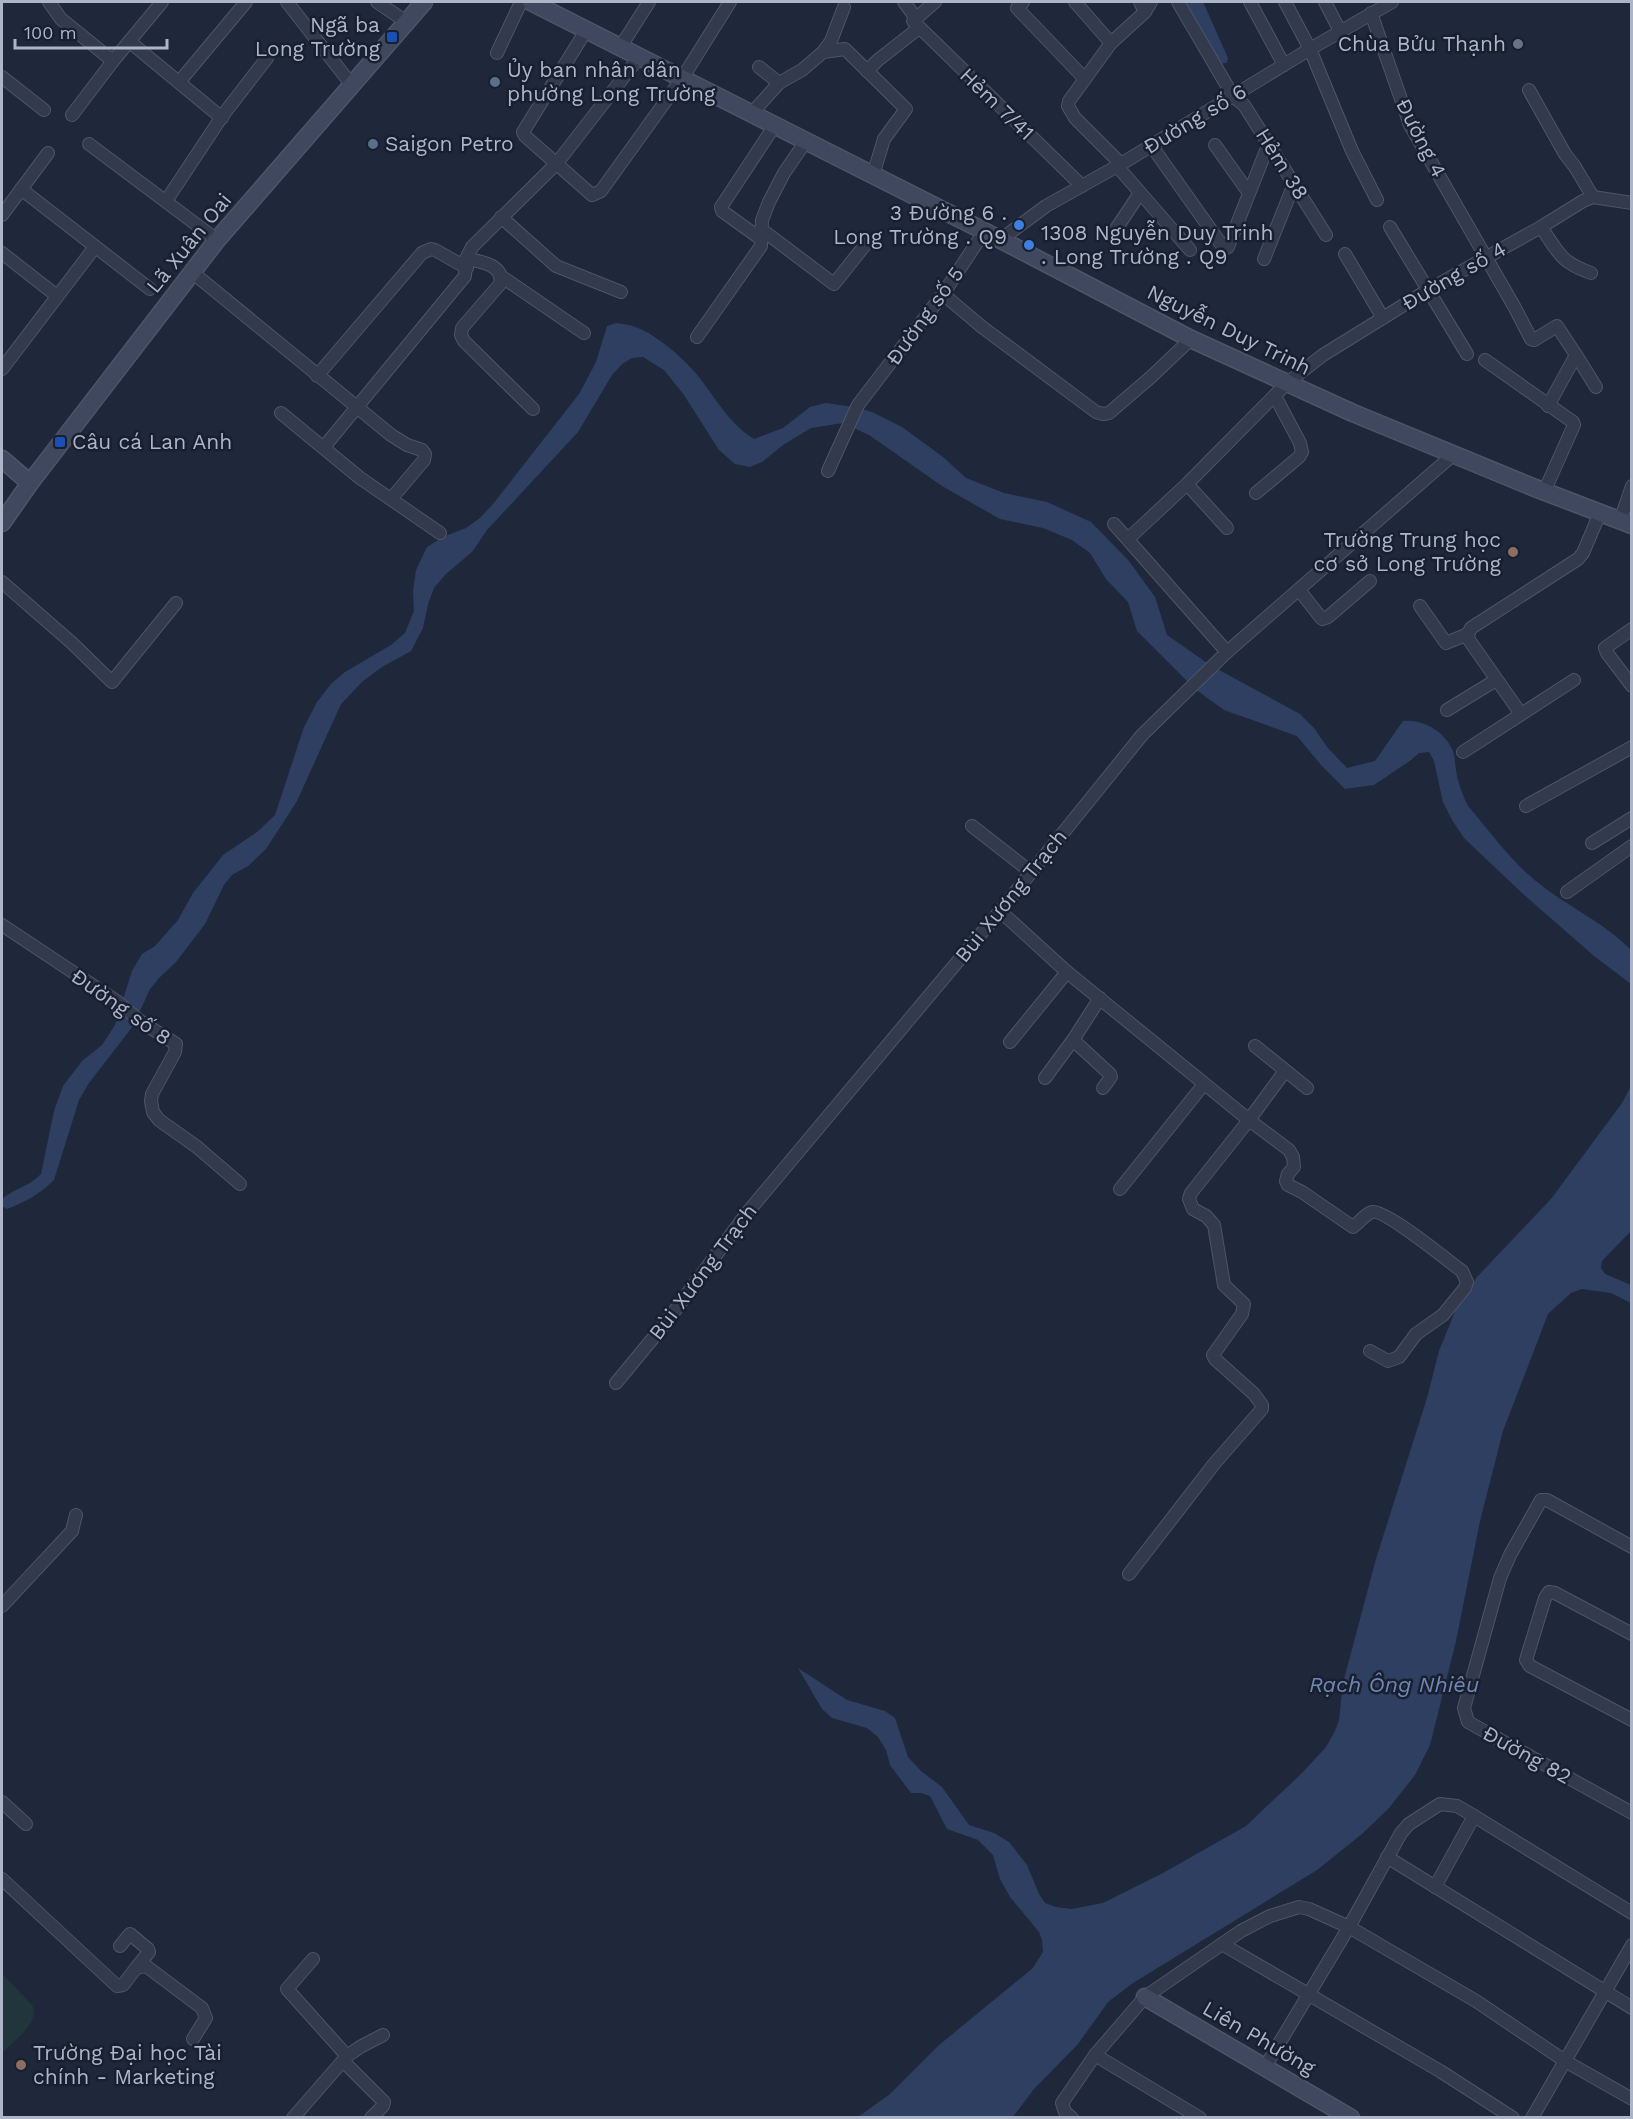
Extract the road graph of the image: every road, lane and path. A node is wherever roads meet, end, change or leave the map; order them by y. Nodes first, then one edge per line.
1 (49, 2) edge
2 (162, 2) edge
3 (246, 2) edge
4 (287, 2) edge
5 (377, 2) edge
6 (424, 2) edge
7 (521, 2) edge
8 (531, 2) edge
9 (649, 2) edge
10 (730, 2) edge
11 (904, 2) edge
12 (935, 2) edge
13 (1023, 2) edge
14 (1075, 2) edge
15 (1178, 2) edge
16 (1250, 2) edge
17 (1285, 2) edge
18 (1325, 2) edge
19 (1392, 2) edge
20 (1146, 5) edge
21 (844, 7) dead end
22 (1371, 13) junction
23 (405, 21) junction
24 (916, 22) junction
25 (587, 29) junction
26 (1340, 32) junction
27 (130, 42) junction
28 (1112, 43) junction
29 (621, 46) junction
30 (1310, 49) junction
31 (824, 52) junction
32 (497, 53) dead end
33 (640, 56) junction
34 (267, 58) dead end
35 (113, 61) junction
36 (1284, 65) junction
37 (759, 67) dead end
38 (867, 70) junction
39 (683, 77) junction
40 (2, 79) edge
41 (1085, 79) junction
42 (180, 81) junction
43 (779, 82) junction
44 (351, 84) junction
45 (1529, 90) dead end
46 (1233, 96) junction
47 (44, 110) dead end
48 (752, 113) junction
49 (72, 115) dead end
50 (222, 118) junction
51 (775, 126) junction
52 (806, 141) junction
53 (1269, 143) junction
54 (89, 144) dead end
55 (1151, 145) junction
56 (1215, 145) dead end
57 (48, 153) dead end
58 (557, 163) junction
59 (1119, 165) junction
60 (873, 175) junction
61 (1294, 184) junction
62 (1082, 186) junction
63 (21, 189) junction
64 (1140, 193) junction
65 (1249, 193) junction
66 (1593, 197) junction
67 (1377, 200) dead end
68 (166, 201) junction
69 (1632, 203) edge
70 (2, 215) edge
71 (501, 217) junction
72 (1390, 227) dead end
73 (1541, 227) junction
74 (1116, 229) dead end
75 (984, 232) junction
76 (761, 234) junction
77 (1326, 235) dead end
78 (217, 240) junction
79 (1000, 240) junction
80 (865, 245) dead end
81 (95, 247) junction
82 (1190, 250) dead end
83 (2, 253) edge
84 (1345, 254) dead end
85 (1486, 257) junction
86 (1264, 259) dead end
87 (466, 264) junction
88 (192, 272) junction
89 (1591, 273) dead end
90 (502, 277) junction
91 (150, 289) dead end
92 (1428, 290) junction
93 (621, 292) dead end
94 (943, 294) junction
95 (57, 296) junction
96 (1383, 318) junction
97 (584, 333) dead end
98 (697, 337) dead end
99 (1191, 339) junction
100 (1467, 354) dead end
101 (1575, 355) junction
102 (4, 360) edge
103 (1485, 360) dead end
104 (318, 376) junction
105 (1287, 383) junction
106 (1596, 387) dead end
107 (1275, 396) junction
108 (1548, 406) junction
109 (356, 407) junction
110 (534, 409) dead end
111 (281, 413) dead end
112 (324, 447) junction
113 (1454, 454) junction
114 (2, 459) edge
115 (828, 471) dead end
116 (30, 483) junction
117 (1187, 484) junction
118 (1632, 486) edge
119 (1544, 492) junction
120 (1256, 493) dead end
121 (390, 499) junction
122 (1600, 513) junction
123 (2, 523) edge
124 (1626, 523) edge
125 (1114, 524) dead end
126 (1227, 528) dead end
127 (440, 533) dead end
128 (1128, 539) junction
129 (1370, 581) dead end
130 (2, 582) edge
131 (1299, 590) junction
132 (176, 603) dead end
133 (1420, 606) dead end
134 (1632, 629) edge
135 (1468, 634) junction
136 (1223, 656) junction
137 (1496, 680) junction
138 (1574, 680) dead end
139 (1632, 686) edge
140 (1447, 710) dead end
141 (1521, 714) junction
142 (1632, 747) edge
143 (1463, 752) dead end
144 (1526, 806) dead end
145 (1632, 818) edge
146 (972, 826) dead end
147 (1592, 843) dead end
148 (1632, 846) edge
149 (1031, 872) junction
150 (1567, 892) dead end
151 (1000, 911) junction
152 (2, 927) edge
153 (1067, 972) junction
154 (1100, 998) junction
155 (1073, 1040) junction
156 (1010, 1042) dead end
157 (1255, 1046) dead end
158 (1285, 1071) junction
159 (1045, 1078) dead end
160 (1204, 1084) junction
161 (1103, 1088) dead end
162 (1307, 1088) dead end
163 (1249, 1120) junction
164 (240, 1184) dead end
165 (1120, 1189) dead end
166 (1370, 1351) dead end
167 (616, 1383) dead end
168 (76, 1515) dead end
169 (1632, 1547) edge
170 (1129, 1574) dead end
171 (2, 1606) edge
172 (1632, 1634) edge
173 (1632, 1720) edge
174 (2, 1802) edge
175 (1632, 1813) edge
176 (1474, 1816) junction
177 (26, 1824) dead end
178 (1388, 1857) junction
179 (2, 1880) edge
180 (1435, 1887) junction
181 (1632, 1913) edge
182 (1349, 1927) junction
183 (1222, 1944) junction
184 (1632, 1945) edge
185 (120, 1946) dead end
186 (314, 1959) dead end
187 (136, 1968) junction
188 (1605, 1993) junction
189 (1309, 1996) junction
190 (1145, 1997) junction
191 (1632, 2008) edge
192 (383, 2035) dead end
193 (193, 2039) dead end
194 (1095, 2055) junction
195 (345, 2058) junction
196 (1566, 2061) junction
197 (1265, 2067) junction
198 (1632, 2099) edge
199 (293, 2118) edge
200 (371, 2118) edge
201 (1072, 2118) edge
202 (1200, 2118) edge
203 (1352, 2118) edge
204 (1513, 2118) edge
205 (1532, 2118) edge

1 - 35 street
2 - 27 street
3 - 42 street
4 - 44 street
5 - 23 street
6 - 23 main road, Lã Xuân Oai
7 - 32 street
8 - 25 main road, Nguyễn Duy Trinh
9 - 29 street
10 - 39 street
11 - 24 street, Hẻm 7/41
12 - 24 street
13 - 41 street
14 - 28 street
15 - 46 street, Hẻm 38
16 - 36 street
17 - 30 street
18 - 26 street
19 - 22 street, Đường số 6
20 - 28 street
21 - 31 street
22 - 26 street, Đường số 6
22 - 85 street, Đường 4
23 - 44 main road, Lã Xuân Oai
24 - 38 street
24 - 62 street, Hẻm 7/41
25 - 29 main road, Nguyễn Duy Trinh
25 - 58 street
26 - 30 street, Đường số 6
27 - 35 street
27 - 42 street
28 - 41 street
29 - 33 main road, Nguyễn Duy Trinh
30 - 36 street, Đường số 6
30 - 67 street
31 - 38 street
31 - 43 street
33 - 39 main road, Nguyễn Duy Trinh
33 - 58 street
34 - 50 street
35 - 49 street
36 - 46 street, Đường số 6
37 - 43 street
38 - 60 street
39 - 48 main road, Nguyễn Duy Trinh
39 - 58 street
40 - 47 street
41 - 59 street
42 - 50 street
43 - 48 street
44 - 78 main road, Lã Xuân Oai
45 - 66 street
46 - 53 street, Hẻm 38
46 - 55 street, Đường số 6
48 - 51 main road, Nguyễn Duy Trinh
50 - 68 street
51 - 52 main road, Nguyễn Duy Trinh
51 - 76 street
52 - 60 main road, Nguyễn Duy Trinh
52 - 76 street
53 - 61 street, Hẻm 38
53 - 65 street
54 - 68 street
55 - 59 street, Đường số 6
55 - 65 street
56 - 65 street
57 - 63 street
58 - 71 street
59 - 62 street, Đường số 6
59 - 64 street
60 - 75 main road, Nguyễn Duy Trinh
61 - 77 street, Hẻm 38
61 - 86 street
62 - 79 street, Đường số 6
63 - 70 street
63 - 81 street
64 - 74 street
64 - 82 street
66 - 69 street
66 - 73 street, Đường số 4
68 - 78 street
71 - 87 street
71 - 93 street
72 - 92 street
73 - 85 street, Đường số 4
73 - 89 street
75 - 79 main road, Nguyễn Duy Trinh
75 - 94 street, Đường số 5
76 - 80 street
76 - 98 street
78 - 88 main road, Lã Xuân Oai
79 - 99 main road, Nguyễn Duy Trinh
81 - 91 street
81 - 95 street
83 - 95 street
84 - 96 street
85 - 92 street, Đường số 4
85 - 101 street, Đường 4
87 - 90 street
87 - 104 street
87 - 109 street
88 - 104 street
88 - 116 main road, Lã Xuân Oai
90 - 97 street
90 - 110 street
92 - 96 street, Đường số 4
92 - 100 street
94 - 99 street
94 - 115 street, Đường số 5
95 - 102 street
96 - 105 street, Đường số 4
99 - 105 main road, Nguyễn Duy Trinh
101 - 106 street
101 - 108 street
103 - 108 street
104 - 109 street
105 - 107 street, Đường số 4
105 - 113 main road, Nguyễn Duy Trinh
107 - 117 street, Đường số 4
107 - 120 street
108 - 119 street
109 - 112 street
109 - 121 street
111 - 112 street
112 - 121 street
113 - 119 main road, Nguyễn Duy Trinh
113 - 131 street, Bùi Xương Trạch
114 - 116 main road
116 - 123 main road, Lã Xuân Oai
117 - 126 street
117 - 128 street, Đường số 4
118 - 124 street
119 - 122 main road, Nguyễn Duy Trinh
121 - 127 street
122 - 124 main road, Nguyễn Duy Trinh
122 - 135 street
125 - 128 street
128 - 136 street
129 - 131 street
130 - 132 street
131 - 136 street, Bùi Xương Trạch
133 - 135 street
134 - 139 street
135 - 137 street
136 - 149 street, Bùi Xương Trạch
137 - 140 street
137 - 141 street
138 - 141 street
141 - 143 street
142 - 144 street
145 - 147 street
146 - 149 street
148 - 150 street
149 - 151 street, Bùi Xương Trạch
151 - 153 street
151 - 167 street, Bùi Xương Trạch
152 - 164 street, Đường số 8
153 - 154 street
153 - 156 street
154 - 155 street
154 - 160 street
155 - 159 street
155 - 161 street
157 - 158 street
158 - 162 street
158 - 163 street
160 - 163 street
160 - 165 street
163 - 166 street
163 - 170 street
168 - 171 street
169 - 175 street, Đường 82
172 - 173 street
174 - 177 street
176 - 178 street
176 - 180 street
176 - 181 street
178 - 180 street
178 - 182 street
179 - 187 street
180 - 188 street
182 - 183 street
182 - 189 street
182 - 196 street
183 - 189 street
183 - 190 street
184 - 188 street
185 - 187 street
186 - 195 street
187 - 193 street
188 - 191 street
188 - 196 street
189 - 197 street
189 - 204 street
190 - 194 street
190 - 197 main road, Liên Phường
192 - 195 street
194 - 201 street
194 - 202 street
195 - 199 street
195 - 200 street
196 - 198 street
196 - 205 street
197 - 203 main road, Liên Phường

